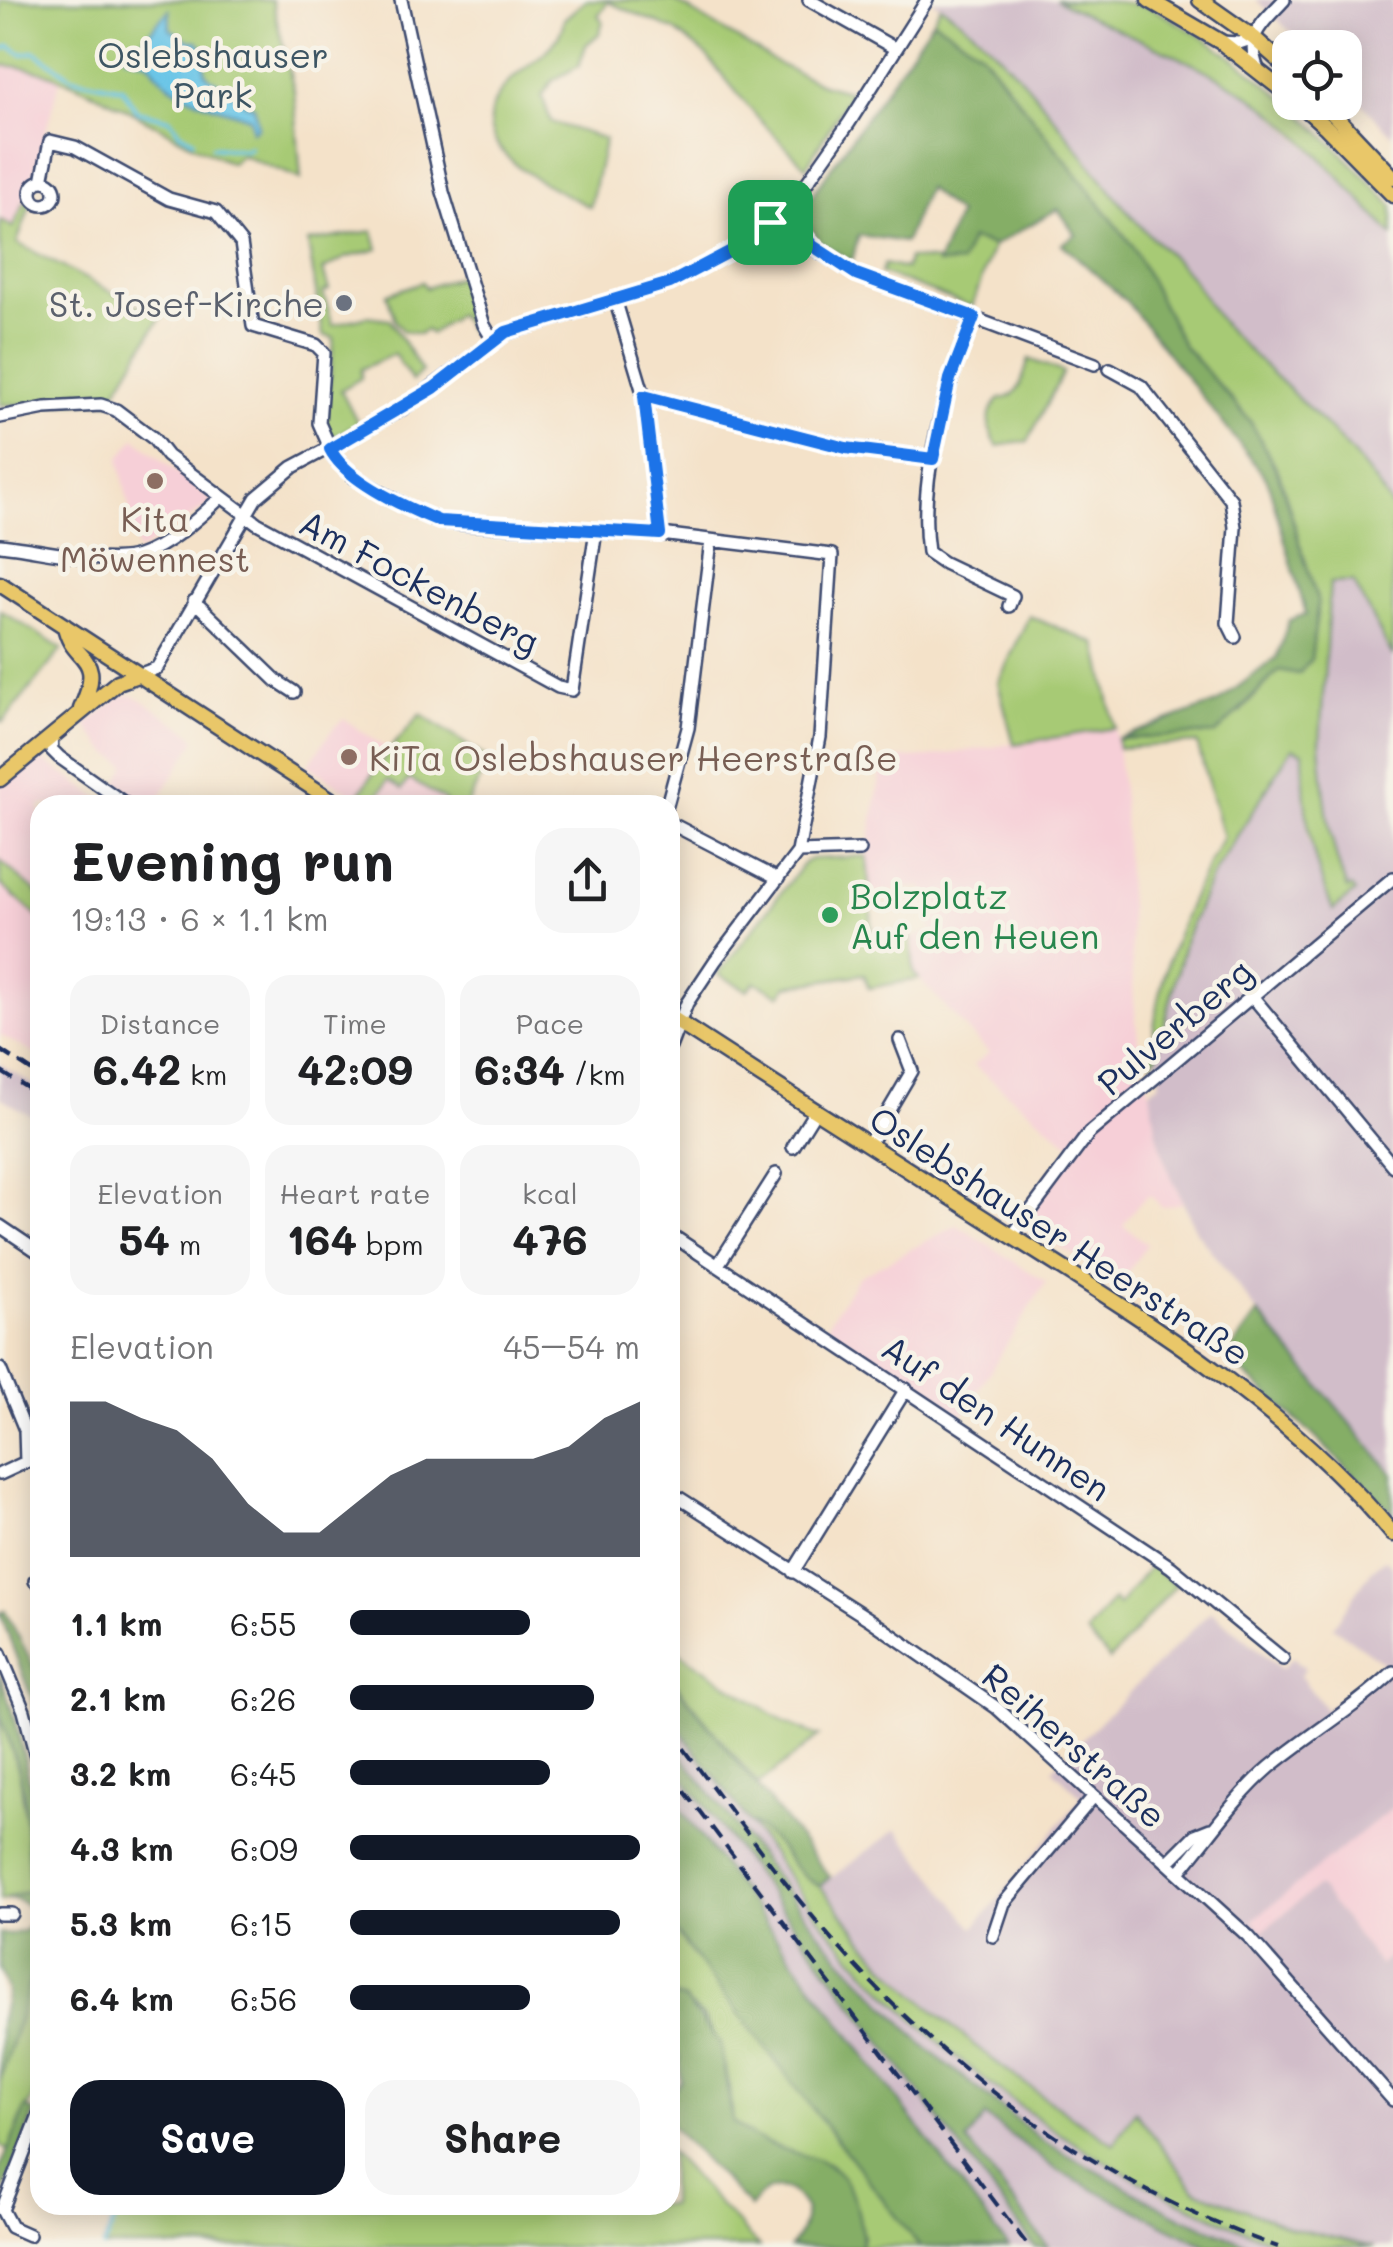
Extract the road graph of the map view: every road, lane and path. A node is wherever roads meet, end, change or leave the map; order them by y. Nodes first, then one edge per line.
1 (401, 0) edge
2 (810, 0) edge
3 (926, 0) edge
4 (1150, 0) edge
5 (1200, 0) edge
6 (1284, 0) edge
7 (1254, 38) junction
8 (1221, 42) junction
9 (896, 48) junction
10 (1272, 54) edge
11 (1258, 69) junction
12 (1272, 81) edge
13 (1319, 120) edge
14 (1339, 120) edge
15 (1393, 177) edge
16 (42, 182) dead end
17 (1393, 195) edge
18 (782, 210) junction
19 (770, 222) junction
20 (813, 246) junction
21 (615, 300) junction
22 (974, 317) junction
23 (493, 340) junction
24 (1096, 364) dead end
25 (1110, 369) dead end
26 (644, 396) junction
27 (0, 418) edge
28 (330, 449) junction
29 (933, 459) junction
30 (220, 498) junction
31 (244, 516) junction
32 (596, 530) junction
33 (660, 534) junction
34 (711, 541) junction
35 (0, 545) edge
36 (0, 584) edge
37 (194, 601) junction
38 (1009, 606) dead end
39 (65, 625) junction
40 (1235, 637) dead end
41 (138, 675) junction
42 (294, 692) dead end
43 (80, 712) junction
44 (51, 737) junction
45 (0, 779) edge
46 (113, 795) edge
47 (324, 795) edge
48 (669, 795) edge
49 (680, 829) edge
50 (860, 850) dead end
51 (798, 852) junction
52 (1393, 878) edge
53 (778, 879) junction
54 (1252, 996) junction
55 (680, 1013) edge
56 (680, 1023) edge
57 (900, 1040) dead end
58 (816, 1110) junction
59 (869, 1144) junction
60 (793, 1147) dead end
61 (1393, 1166) edge
62 (776, 1174) dead end
63 (0, 1226) edge
64 (1012, 1236) junction
65 (680, 1240) edge
66 (30, 1246) edge
67 (718, 1265) junction
68 (0, 1369) edge
69 (906, 1390) junction
70 (0, 1474) edge
71 (680, 1499) edge
72 (1393, 1534) edge
73 (793, 1572) junction
74 (0, 1653) edge
75 (1284, 1660) dead end
76 (1393, 1672) edge
77 (30, 1733) edge
78 (1094, 1796) junction
79 (1210, 1829) junction
80 (1168, 1862) junction
81 (1179, 1872) junction
82 (993, 1936) dead end
83 (1393, 2100) edge
84 (30, 2138) edge
85 (28, 2235) dead end

1 - 23 street
2 - 9 street
3 - 9 street
4 - 8 main road
5 - 7 main road
6 - 7 street
7 - 8 street
7 - 10 main road
7 - 11 street
8 - 11 main road
9 - 18 street
11 - 12 main road
13 - 17 main road
14 - 15 main road
16 - 28 street
18 - 19 street
18 - 20 street
19 - 20 street
19 - 21 street
20 - 22 street
21 - 23 street
21 - 26 street
22 - 24 street
22 - 29 street
23 - 28 street
25 - 40 street
26 - 29 street
26 - 33 street
27 - 30 street, Am Fockenberg
28 - 31 street
28 - 32 street
29 - 38 street
30 - 31 street, Am Fockenberg
30 - 35 street
31 - 32 street, Am Fockenberg
31 - 37 street
32 - 33 street
33 - 34 street
34 - 48 street
34 - 51 street
36 - 39 main road
37 - 41 street
37 - 42 street
39 - 41 main road
39 - 43 main road
41 - 43 main road
41 - 47 main road
43 - 44 main road
44 - 45 main road
44 - 46 street
49 - 53 street
50 - 51 street
51 - 53 street
52 - 54 street, Pulverberg
53 - 55 street
54 - 61 street
54 - 64 street, Pulverberg
56 - 58 main road, Oslebshauser Heerstraße
57 - 59 street
58 - 59 main road, Oslebshauser Heerstraße
58 - 60 street
59 - 64 main road, Oslebshauser Heerstraße
62 - 67 street
63 - 66 street
64 - 72 main road, Oslebshauser Heerstraße
65 - 67 street, Auf den Hunnen
67 - 69 street, Auf den Hunnen
68 - 70 street
69 - 73 street
69 - 75 street, Auf den Hunnen
71 - 73 street, Reiherstraße
73 - 78 street, Reiherstraße
74 - 77 street
76 - 79 street
78 - 80 street, Reiherstraße
78 - 82 street
79 - 80 street
79 - 81 street
80 - 81 street, Reiherstraße
81 - 83 street, Reiherstraße
84 - 85 street

